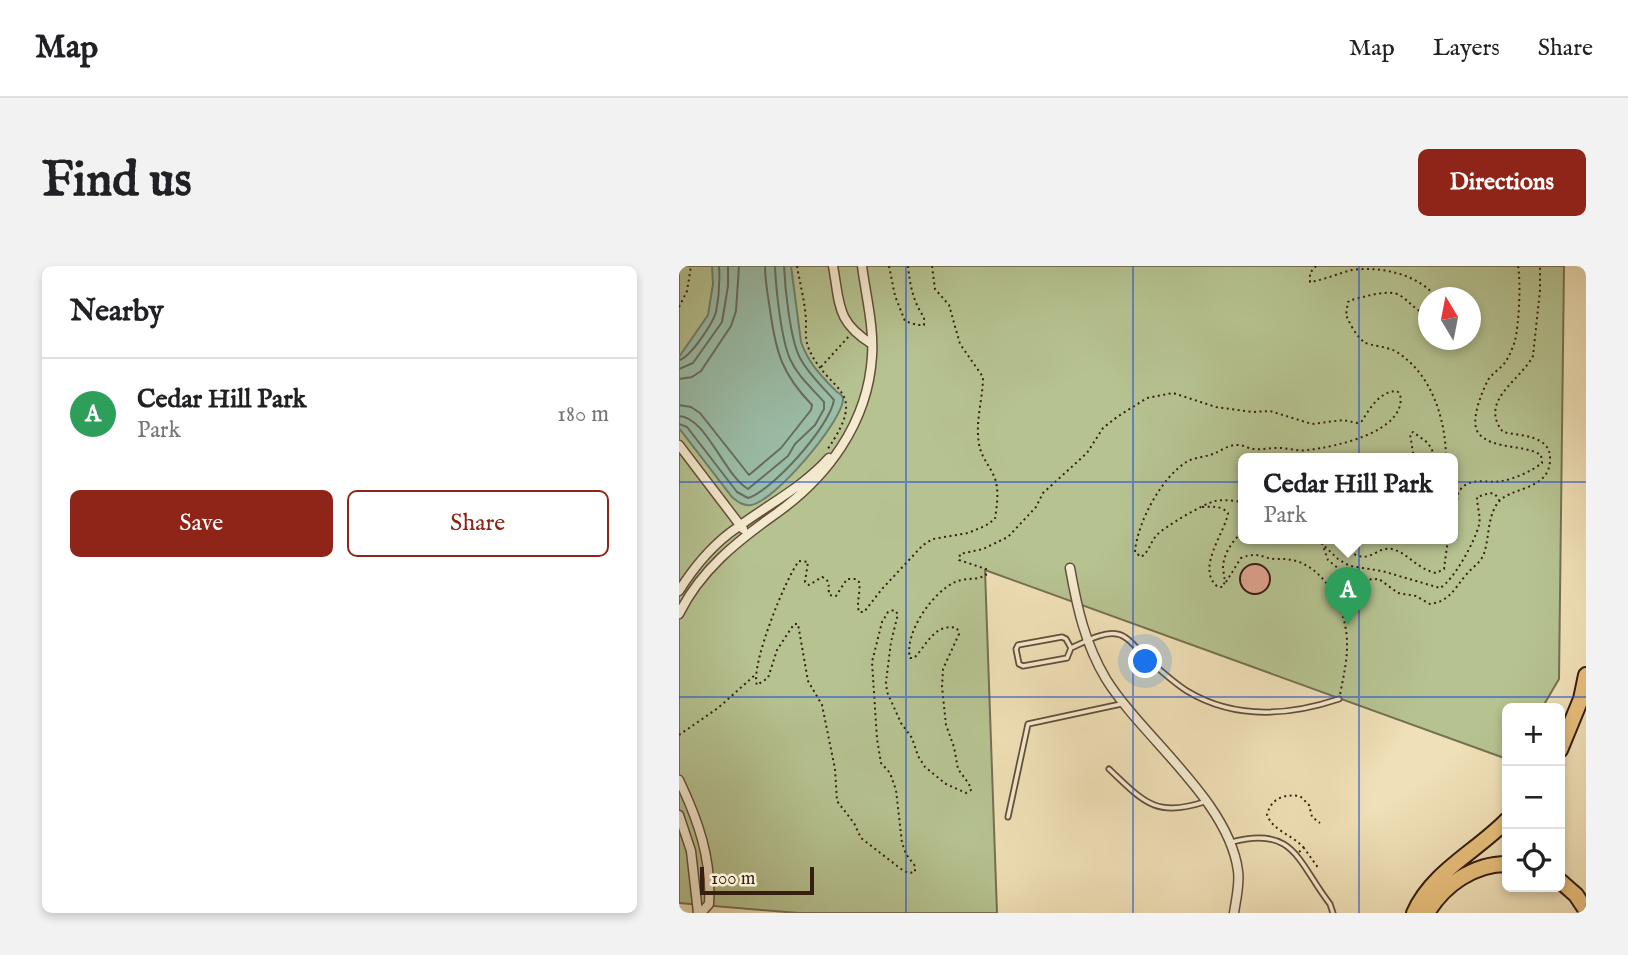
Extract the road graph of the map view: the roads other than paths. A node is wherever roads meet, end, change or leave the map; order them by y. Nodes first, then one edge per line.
1 (833, 266) edge
2 (862, 266) edge
3 (872, 344) junction
4 (851, 431) junction
5 (679, 444) edge
6 (740, 525) junction
7 (747, 534) junction
8 (1070, 568) dead end
9 (679, 591) edge
10 (679, 614) edge
11 (1088, 642) junction
12 (1071, 648) junction
13 (1586, 674) edge
14 (1339, 699) road end
15 (1123, 703) junction
16 (1565, 738) edge
17 (1109, 769) dead end
18 (679, 780) edge
19 (1205, 802) junction
20 (679, 816) edge
21 (1008, 817) dead end
22 (1502, 824) edge
23 (1230, 843) junction
24 (1502, 865) edge
25 (1565, 885) edge
26 (1586, 910) edge
27 (699, 913) edge
28 (1234, 913) edge
29 (1333, 913) edge
30 (1414, 913) edge
31 (1427, 913) edge

1 - 3 street
2 - 3 street
3 - 4 street
4 - 6 street
4 - 7 street
5 - 6 street
6 - 7 street
6 - 9 street
7 - 10 street
8 - 11 street
11 - 12 lane
11 - 14 lane
11 - 15 street
12 - 12 lane
13 - 16 highway
15 - 19 street
15 - 21 lane
17 - 19 lane
18 - 27 street
19 - 23 street
20 - 27 street
22 - 30 highway
23 - 28 street
23 - 29 lane
24 - 31 highway
25 - 26 highway

